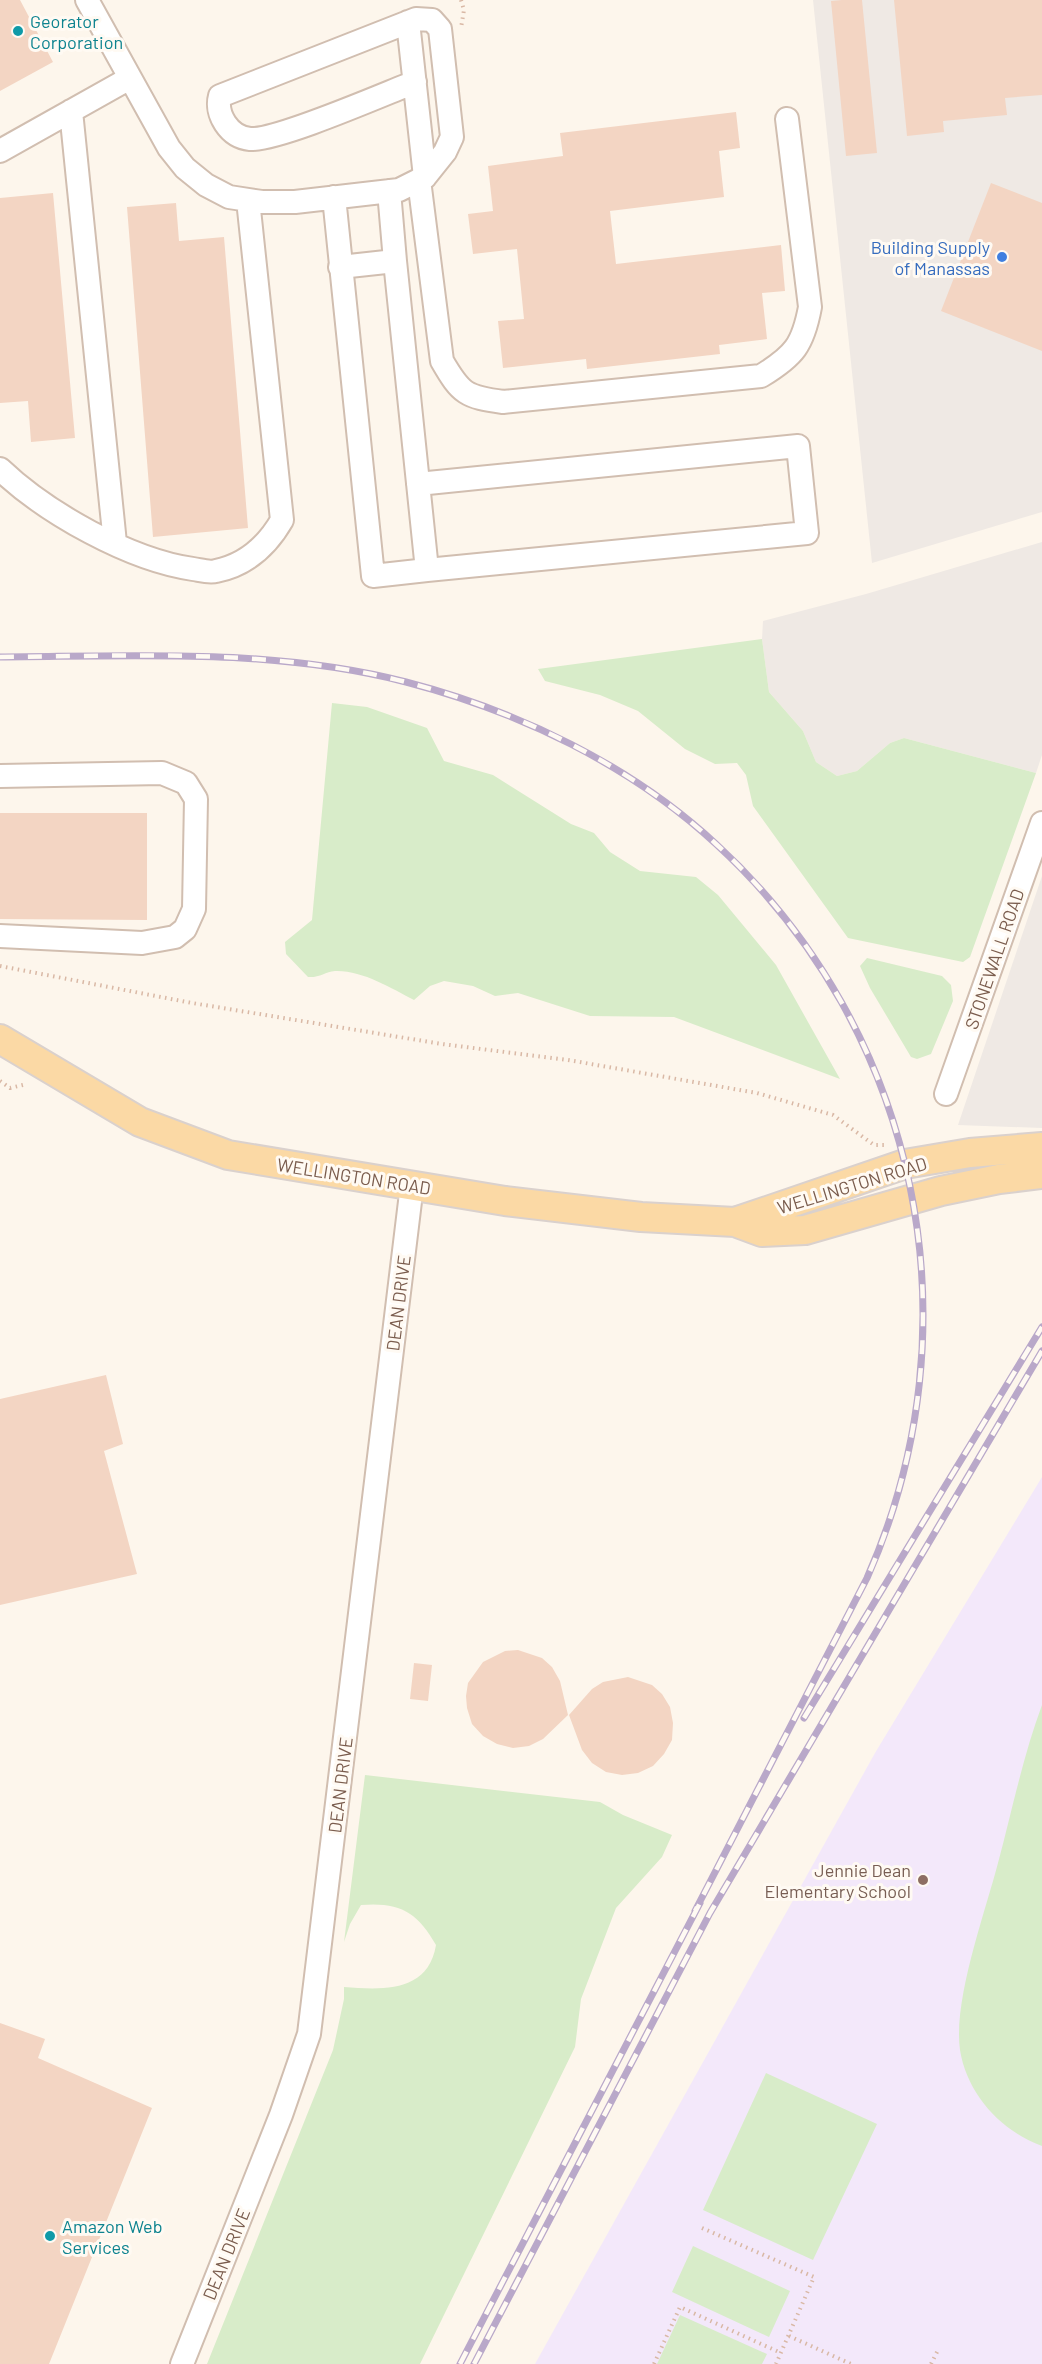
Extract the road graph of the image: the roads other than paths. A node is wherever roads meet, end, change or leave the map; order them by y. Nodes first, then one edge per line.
1 (87, 0) edge
2 (408, 22) junction
3 (130, 78) junction
4 (415, 82) junction
5 (71, 111) junction
6 (787, 119) dead end
7 (0, 151) edge
8 (422, 179) junction
9 (389, 191) junction
10 (334, 197) junction
11 (248, 200) junction
12 (395, 261) junction
13 (340, 267) junction
14 (0, 469) edge
15 (418, 484) junction
16 (115, 543) junction
17 (427, 570) junction
18 (0, 777) edge
19 (1042, 823) edge
20 (0, 936) edge
21 (0, 1039) edge
22 (946, 1094) dead end
23 (1042, 1147) edge
24 (1042, 1174) edge
25 (412, 1185) junction
26 (735, 1222) junction
27 (182, 2364) edge

1 - 3 street
2 - 4 street
2 - 4 street
2 - 8 street
3 - 5 street
3 - 11 street
4 - 8 street
5 - 7 street
5 - 16 street
6 - 8 street
8 - 9 street
9 - 10 street
9 - 12 street
10 - 11 street
10 - 13 street
11 - 16 street
12 - 13 street
12 - 15 street
13 - 17 street
14 - 16 street
15 - 17 street
15 - 17 street
18 - 20 street
19 - 22 street, STONEWALL ROAD
21 - 25 main road, WELLINGTON ROAD
23 - 26 main road, WELLINGTON ROAD
24 - 26 main road, WELLINGTON ROAD
25 - 26 main road, WELLINGTON ROAD
25 - 27 street, DEAN DRIVE

